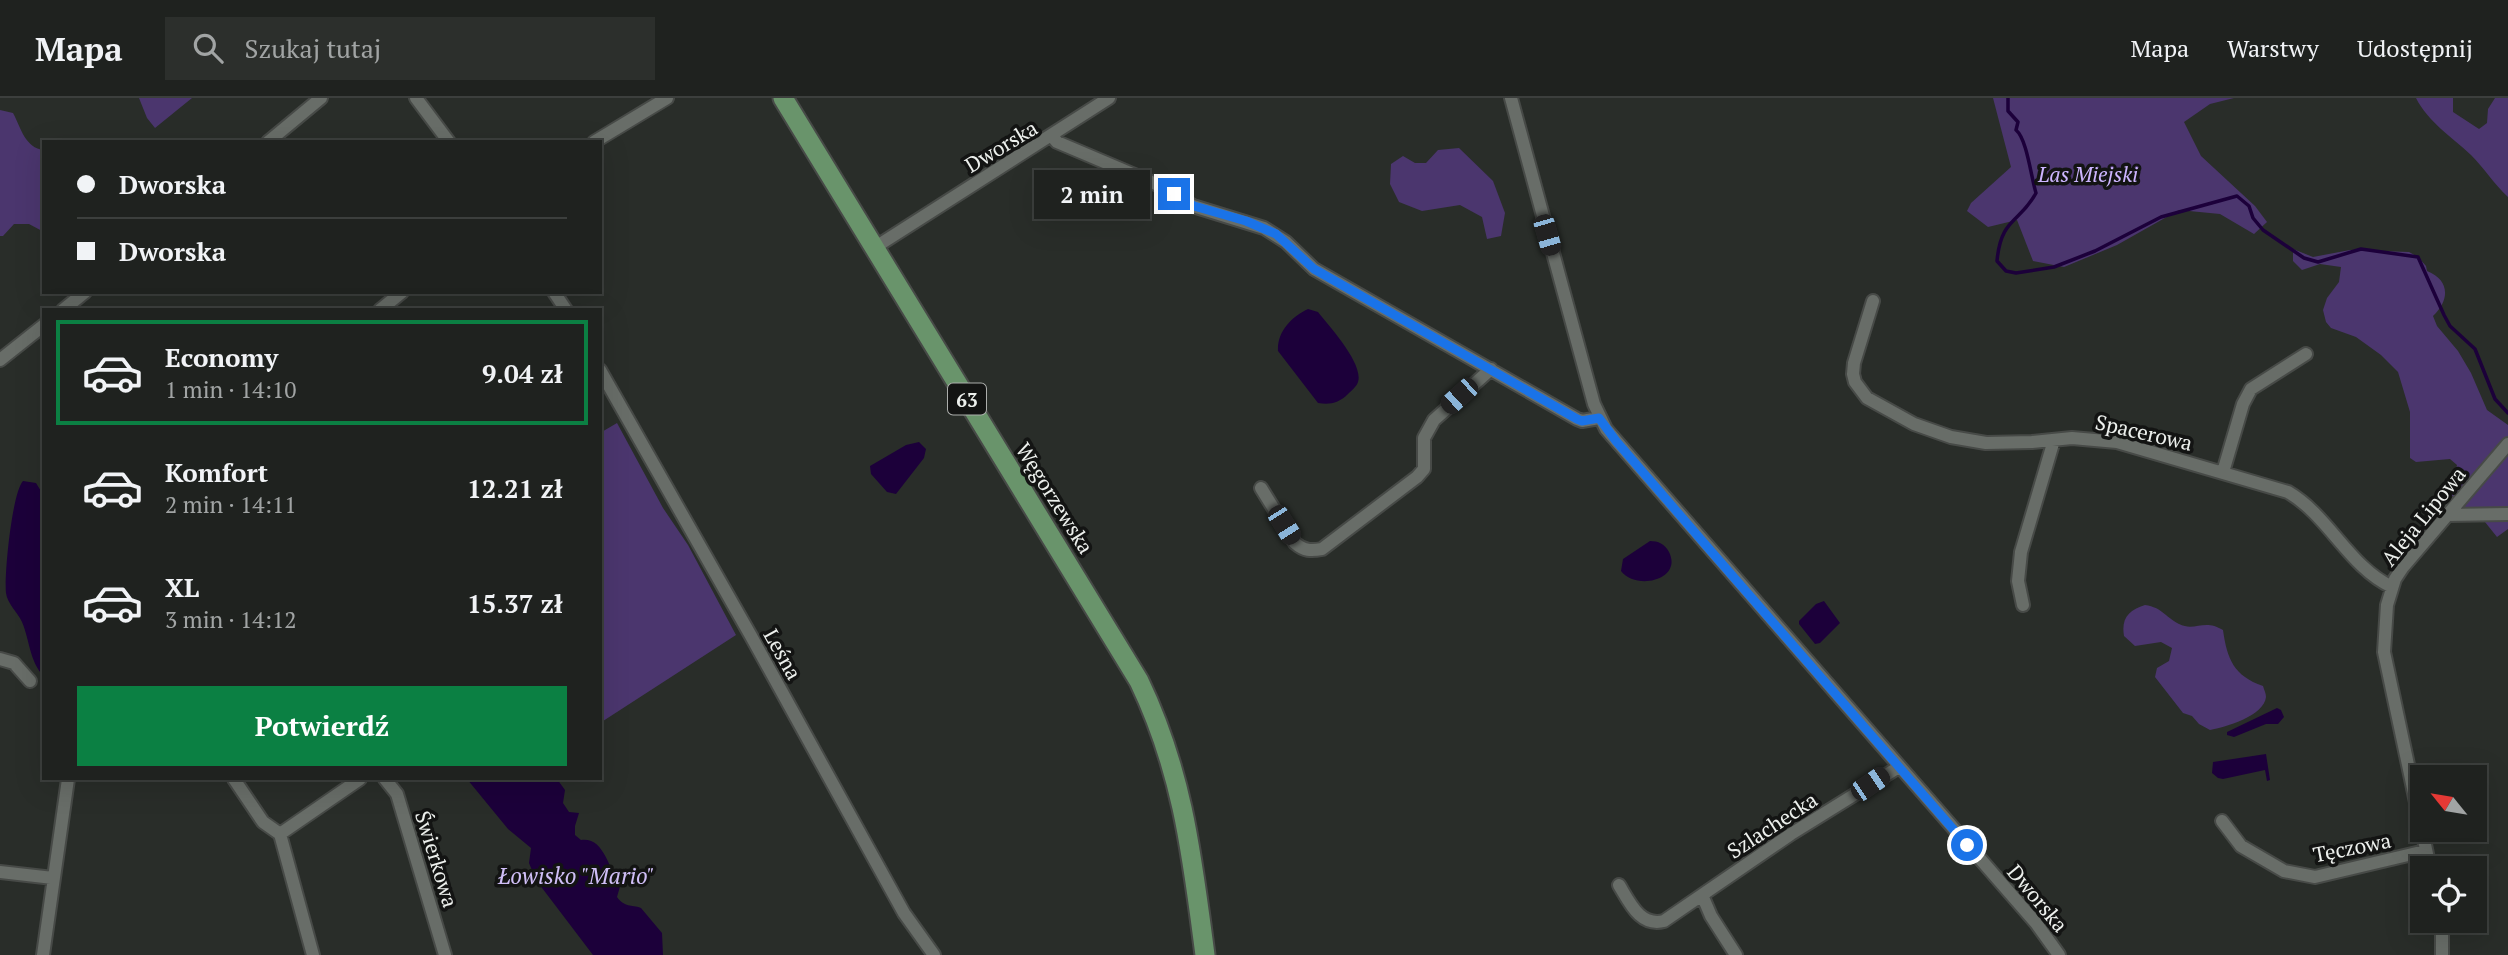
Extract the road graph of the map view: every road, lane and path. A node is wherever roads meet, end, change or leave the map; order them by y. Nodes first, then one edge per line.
1 (321, 98) edge
2 (416, 98) edge
3 (667, 98) edge
4 (783, 98) edge
5 (1109, 98) edge
6 (1511, 98) edge
7 (1051, 135) junction
8 (270, 140) edge
9 (448, 140) edge
10 (597, 140) edge
11 (874, 248) junction
12 (83, 294) edge
13 (400, 294) edge
14 (1873, 301) dead end
15 (65, 308) edge
16 (382, 308) edge
17 (42, 327) edge
18 (2306, 354) dead end
19 (0, 360) edge
20 (1491, 369) junction
21 (602, 374) edge
22 (1599, 418) junction
23 (2054, 440) junction
24 (2508, 444) edge
25 (2223, 472) junction
26 (1261, 488) dead end
27 (2508, 514) edge
28 (2447, 515) junction
29 (2392, 587) junction
30 (2024, 605) dead end
31 (0, 659) edge
32 (30, 681) dead end
33 (1899, 767) junction
34 (68, 780) edge
35 (234, 780) edge
36 (359, 780) edge
37 (386, 780) edge
38 (2222, 821) dead end
39 (280, 834) junction
40 (2425, 851) junction
41 (2426, 856) edge
42 (0, 872) edge
43 (53, 878) junction
44 (1619, 885) dead end
45 (1702, 895) junction
46 (2442, 933) edge
47 (43, 955) edge
48 (313, 955) edge
49 (445, 955) edge
50 (934, 955) edge
51 (1205, 955) edge
52 (1736, 955) edge
53 (2059, 955) edge
54 (2442, 955) edge

1 - 8 street
2 - 9 street
3 - 10 street
4 - 11 main road, Węgorzewska / 63
5 - 7 street
6 - 22 street
7 - 11 street, Dworska
7 - 20 street, Dworska
11 - 51 main road, Węgorzewska / 63
12 - 15 street
13 - 16 street
14 - 23 street, Spacerowa
17 - 19 street
18 - 25 street
20 - 22 street, Dworska
20 - 26 street
21 - 50 street, Leśna
22 - 33 street, Dworska
23 - 25 street, Spacerowa
23 - 30 street
24 - 28 street, Aleja Lipowa
25 - 29 street, Spacerowa
27 - 28 street
28 - 29 street, Aleja Lipowa
29 - 40 street, Aleja Lipowa
31 - 32 street
33 - 45 street, Szlachecka
33 - 53 street, Dworska
34 - 43 street
35 - 39 street
36 - 39 street
37 - 49 street, Świerkowa
38 - 40 street, Tęczowa
39 - 48 street
40 - 41 street, Aleja Lipowa
42 - 43 street
43 - 47 street
44 - 45 street, Szlachecka
45 - 52 street
46 - 54 street

